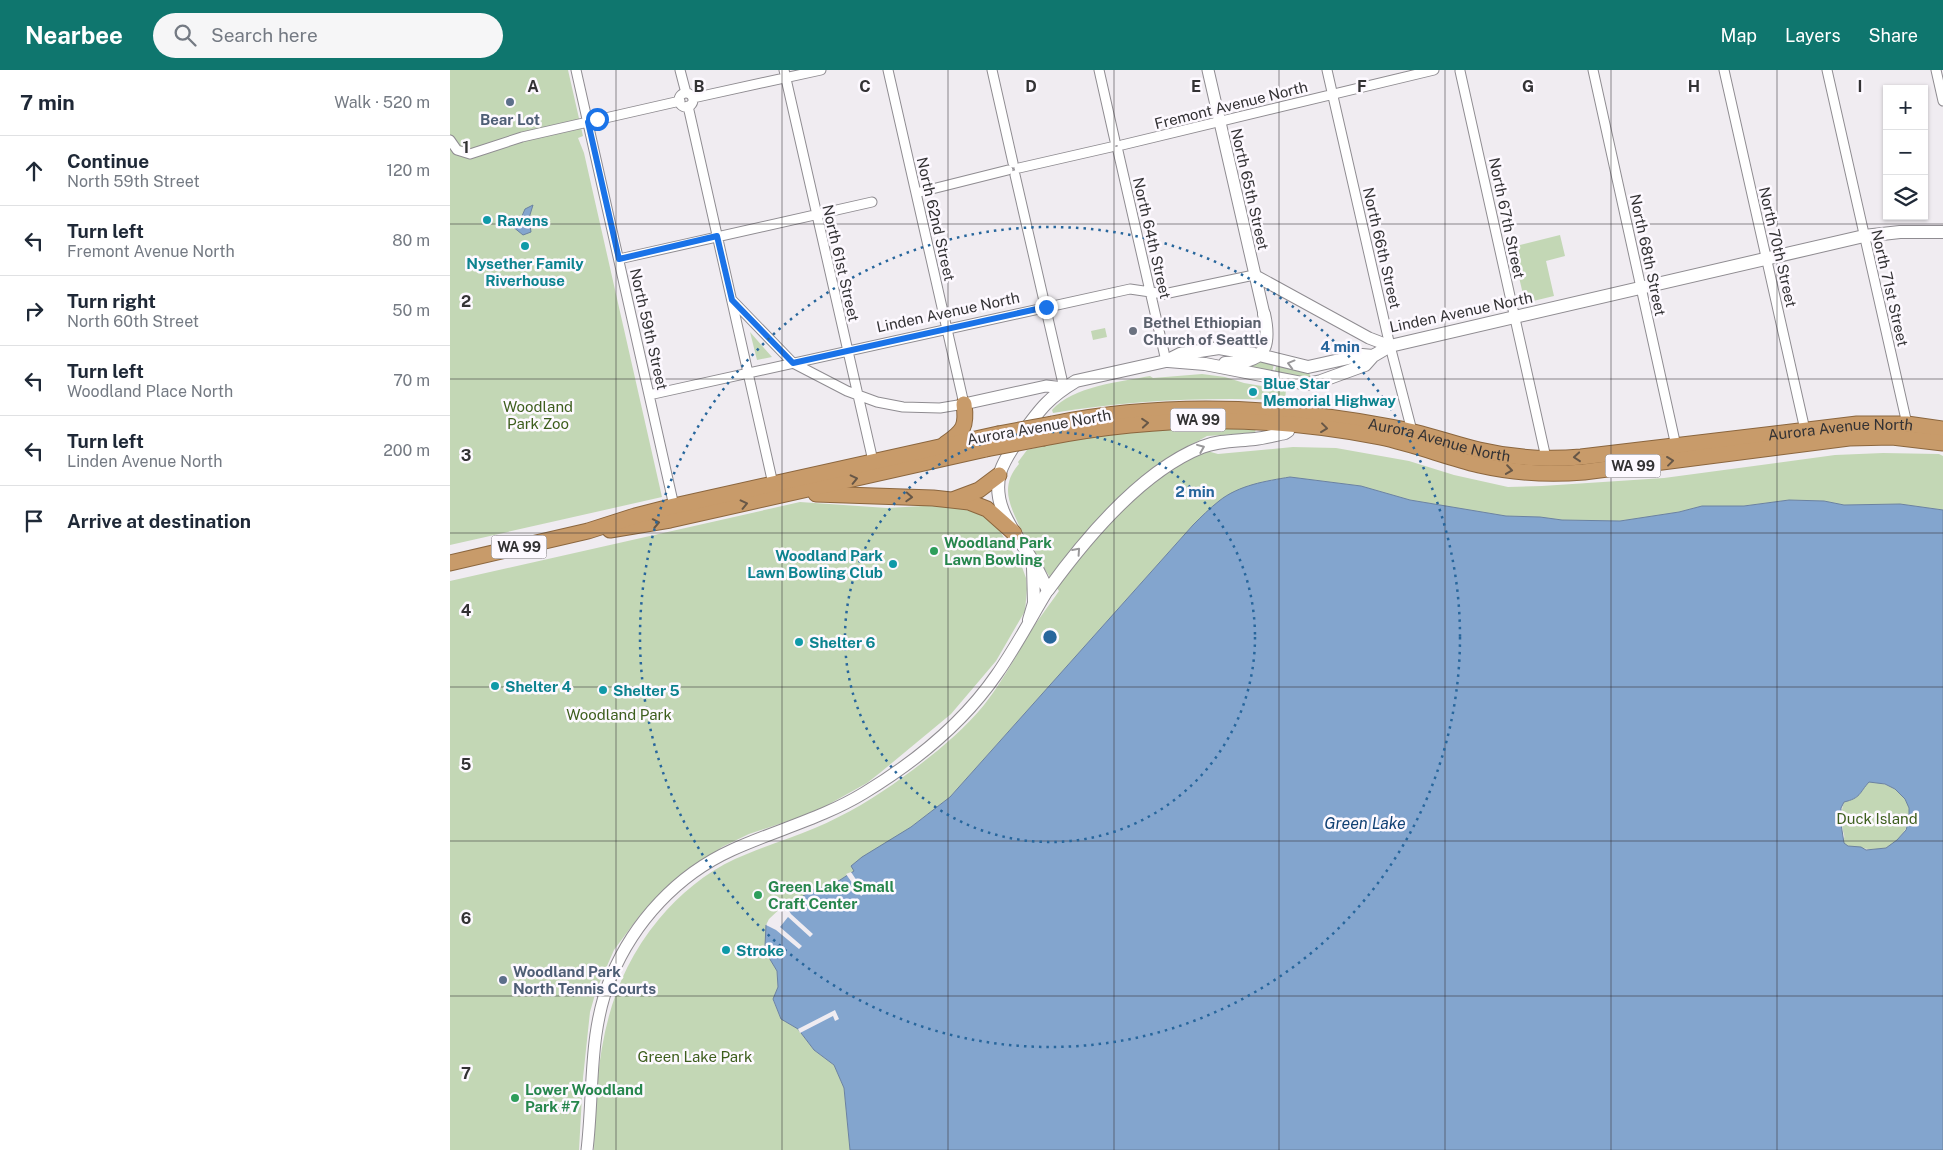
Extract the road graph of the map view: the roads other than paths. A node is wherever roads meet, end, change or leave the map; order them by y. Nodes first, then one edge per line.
1 (576, 70) edge
2 (680, 70) edge
3 (821, 70) edge
4 (888, 70) edge
5 (992, 70) edge
6 (1099, 70) edge
7 (1208, 70) edge
8 (1327, 70) edge
9 (1434, 70) edge
10 (1459, 70) edge
11 (1593, 70) edge
12 (1724, 70) edge
13 (1827, 70) edge
14 (1936, 70) edge
15 (784, 74) edge
16 (1332, 94) junction
17 (687, 100) junction
18 (1943, 101) edge
19 (1220, 121) junction
20 (588, 122) junction
21 (450, 140) edge
22 (1117, 146) junction
23 (1014, 169) junction
24 (916, 193) junction
25 (872, 202) dead end
26 (816, 214) junction
27 (1943, 232) edge
28 (717, 236) junction
29 (1864, 236) junction
30 (619, 259) junction
31 (1766, 259) junction
32 (1254, 275) junction
33 (1641, 288) junction
34 (1150, 292) junction
35 (732, 300) junction
36 (1046, 307) junction
37 (1264, 314) junction
38 (1514, 317) junction
39 (947, 329) junction
40 (1390, 346) junction
41 (1219, 348) junction
42 (848, 351) junction
43 (1259, 355) junction
44 (1373, 356) junction
45 (1166, 361) junction
46 (793, 363) junction
47 (1205, 364) junction
48 (1315, 366) junction
49 (748, 373) junction
50 (1320, 382) junction
51 (1064, 388) junction
52 (649, 395) junction
53 (858, 396) junction
54 (964, 404) junction
55 (1290, 424) junction
56 (1907, 424) junction
57 (1943, 429) edge
58 (1805, 430) junction
59 (1412, 431) junction
60 (1943, 443) edge
61 (942, 446) junction
62 (1676, 446) junction
63 (1546, 458) junction
64 (873, 462) junction
65 (999, 475) junction
66 (773, 484) junction
67 (790, 493) junction
68 (953, 499) junction
69 (674, 506) junction
70 (588, 531) junction
71 (1014, 533) junction
72 (1032, 560) junction
73 (450, 563) edge
74 (1048, 590) junction
75 (1029, 620) junction
76 (587, 1150) edge

1 - 20 street, North 59th Street
2 - 17 street
3 - 15 street
4 - 24 street, North 62nd Street
5 - 23 street
6 - 22 street, North 64th Street
7 - 19 street, North 65th Street
8 - 16 street, North 66th Street
9 - 16 street, Fremont Avenue North
10 - 38 street, North 67th Street
11 - 33 street, North 68th Street
12 - 31 street, North 70th Street
13 - 29 street, North 71st Street
14 - 18 street
15 - 17 street
15 - 26 street, North 61st Street
16 - 19 street, Fremont Avenue North
16 - 40 street, North 66th Street
17 - 20 street
17 - 28 street
19 - 22 street, Fremont Avenue North
19 - 32 street, North 65th Street
20 - 21 street
20 - 30 street, North 59th Street
22 - 23 street, Fremont Avenue North
22 - 34 street, North 64th Street
23 - 24 street, Fremont Avenue North
23 - 36 street
24 - 39 street, North 62nd Street
25 - 26 street
26 - 28 street
26 - 42 street, North 61st Street
27 - 29 main road, Linden Avenue North
28 - 30 street
28 - 35 street
29 - 31 main road, Linden Avenue North
29 - 56 street, North 71st Street
30 - 52 street, North 59th Street
31 - 33 main road, Linden Avenue North
31 - 58 street, North 70th Street
32 - 34 street, Linden Avenue North
32 - 37 street, North 65th Street
32 - 40 street, Linden Avenue North
33 - 38 main road, Linden Avenue North
33 - 62 street, North 68th Street
34 - 36 street, Linden Avenue North
34 - 45 street, North 64th Street
35 - 46 street
35 - 49 street
36 - 39 street, Linden Avenue North
36 - 51 street
37 - 41 main road
37 - 43 main road
38 - 40 main road, Linden Avenue North
38 - 63 street, North 67th Street
39 - 42 street, Linden Avenue North
39 - 54 street, North 62nd Street
40 - 44 main road
40 - 59 street, North 66th Street
41 - 43 main road
41 - 45 main road
42 - 46 street, Linden Avenue North
42 - 53 street, North 61st Street
43 - 47 main road
48 -> 43 main road
44 - 48 main road
44 - 50 main road
45 - 47 main road
45 - 51 main road
46 - 49 street, Linden Avenue North
46 - 53 street
47 - 50 main road
48 - 50 main road
49 - 52 street, Linden Avenue North
49 - 66 street
51 - 54 street
51 - 65 main road
52 - 69 street, North 59th Street
53 - 54 street
53 - 64 street, North 61st Street
54 - 61 highway
55 -> 60 highway, Aurora Avenue North / WA 99
67 -> 55 highway, Aurora Avenue North / WA 99, bridge
74 -> 55 main road
56 - 57 highway, Aurora Avenue North / WA 99
56 - 58 highway, Aurora Avenue North / WA 99
58 - 62 highway, Aurora Avenue North / WA 99
59 - 61 highway, Aurora Avenue North / WA 99, bridge
59 - 63 highway, Aurora Avenue North / WA 99
61 - 64 highway, Aurora Avenue North / WA 99
62 -> 63 highway, Aurora Avenue North / WA 99
64 - 66 highway, Aurora Avenue North / WA 99
65 - 68 highway
65 - 71 main road
66 - 69 highway, Aurora Avenue North / WA 99
67 -> 68 highway
70 -> 67 highway, Aurora Avenue North / WA 99
68 - 71 highway
69 - 70 highway, Aurora Avenue North / WA 99
70 - 73 highway, Aurora Avenue North / WA 99
71 - 72 main road
72 - 74 main road
72 - 75 main road
74 - 75 street
75 - 76 street

